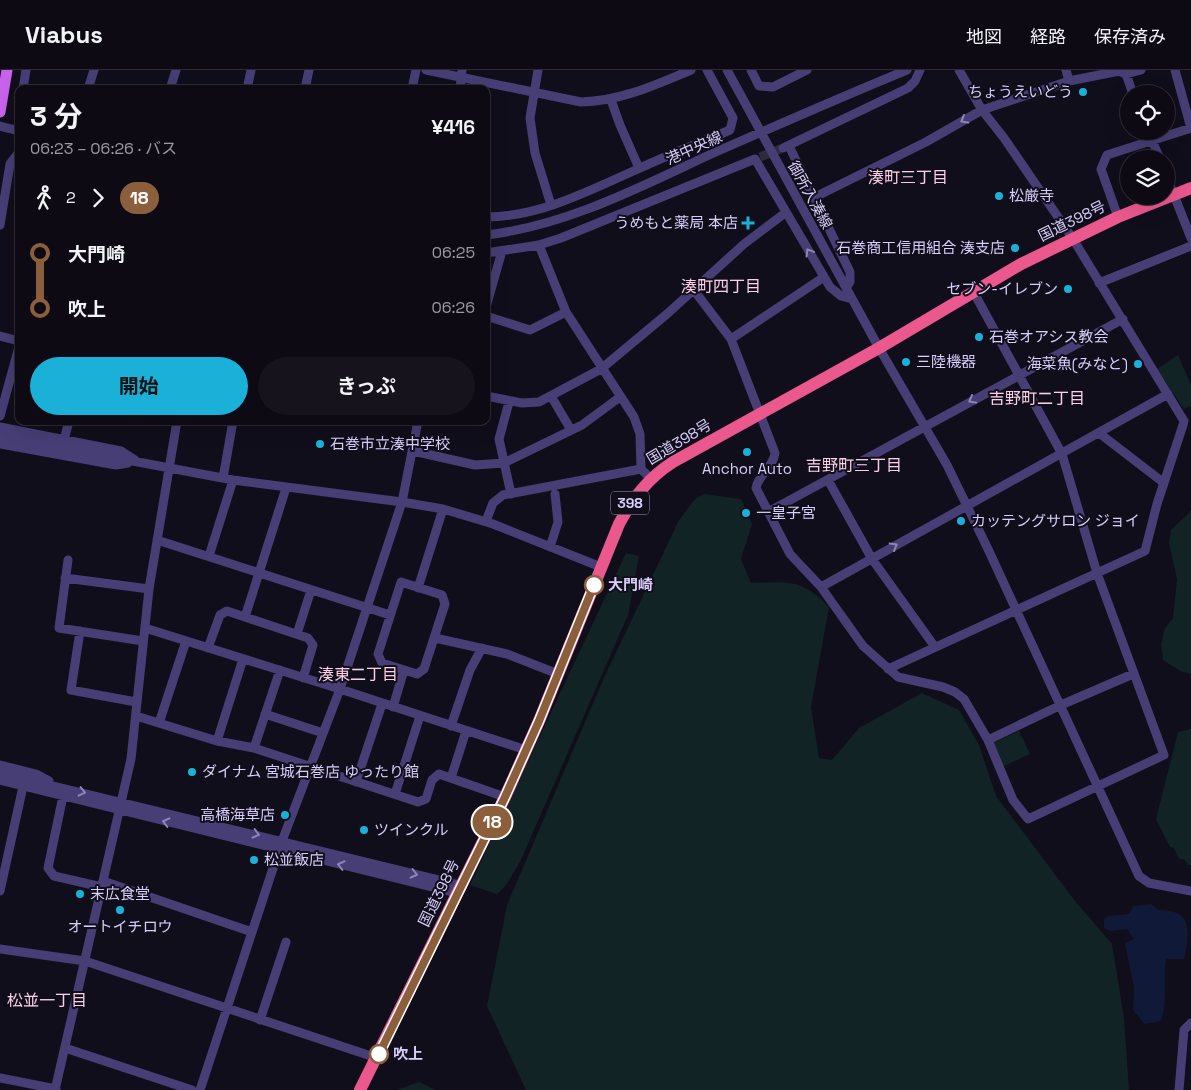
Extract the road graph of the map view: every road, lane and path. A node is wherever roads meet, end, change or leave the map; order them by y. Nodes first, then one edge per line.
1 (7, 70) edge
2 (26, 70) edge
3 (94, 70) edge
4 (176, 70) edge
5 (251, 70) edge
6 (309, 70) edge
7 (416, 70) edge
8 (426, 70) edge
9 (538, 70) edge
10 (691, 70) edge
11 (707, 70) edge
12 (727, 70) edge
13 (751, 70) edge
14 (807, 70) edge
15 (908, 70) edge
16 (920, 70) edge
17 (959, 70) edge
18 (1066, 70) edge
19 (1141, 70) edge
20 (1175, 70) edge
21 (461, 74) edge
22 (1126, 74) junction
23 (1070, 82) junction
24 (24, 85) edge
25 (89, 85) edge
26 (171, 85) edge
27 (248, 85) edge
28 (306, 85) edge
29 (413, 85) edge
30 (1130, 85) edge
31 (534, 92) junction
32 (611, 100) junction
33 (982, 110) junction
34 (0, 112) edge
35 (0, 126) edge
36 (1191, 128) edge
37 (15, 129) edge
38 (761, 133) junction
39 (1152, 141) junction
40 (1156, 150) edge
41 (15, 157) edge
42 (639, 168) junction
43 (1191, 188) edge
44 (1175, 195) edge
45 (812, 198) junction
46 (1175, 198) edge
47 (551, 205) junction
48 (1149, 205) edge
49 (786, 213) junction
50 (490, 217) edge
51 (1118, 217) junction
52 (0, 225) edge
53 (490, 235) edge
54 (1191, 238) edge
55 (1073, 239) junction
56 (539, 244) junction
57 (1191, 246) edge
58 (490, 252) edge
59 (502, 252) junction
60 (824, 278) junction
61 (1099, 283) junction
62 (846, 288) junction
63 (693, 289) junction
64 (973, 292) junction
65 (490, 293) edge
66 (852, 299) junction
67 (566, 312) junction
68 (490, 317) edge
69 (1123, 319) junction
70 (0, 336) edge
71 (731, 339) junction
72 (15, 340) edge
73 (880, 348) junction
74 (15, 362) edge
75 (601, 368) junction
76 (1018, 375) junction
77 (1168, 394) junction
78 (551, 396) junction
79 (490, 397) edge
80 (620, 397) junction
81 (510, 402) junction
82 (758, 414) junction
83 (0, 416) edge
84 (68, 425) edge
85 (176, 425) edge
86 (232, 425) edge
87 (417, 425) edge
88 (0, 427) edge
89 (925, 427) junction
90 (570, 430) junction
91 (1099, 433) junction
92 (0, 436) edge
93 (64, 440) junction
94 (0, 444) edge
95 (413, 451) junction
96 (1062, 454) junction
97 (138, 462) junction
98 (504, 463) junction
99 (169, 467) junction
100 (645, 474) junction
101 (223, 478) junction
102 (233, 480) junction
103 (828, 480) junction
104 (1164, 484) junction
105 (286, 488) junction
106 (511, 494) junction
107 (555, 494) dead end
108 (402, 502) junction
109 (966, 505) junction
110 (443, 509) junction
111 (770, 511) junction
112 (486, 521) junction
113 (158, 540) junction
114 (550, 547) junction
115 (209, 556) junction
116 (872, 559) junction
117 (68, 560) dead end
118 (601, 567) junction
119 (260, 573) junction
120 (1097, 573) junction
121 (65, 578) junction
122 (821, 587) junction
123 (418, 588) junction
124 (149, 589) junction
125 (311, 590) junction
126 (367, 608) junction
127 (1016, 609) junction
128 (390, 615) junction
129 (245, 617) junction
130 (145, 628) junction
131 (80, 632) junction
132 (297, 634) junction
133 (435, 638) junction
134 (143, 641) junction
135 (186, 641) junction
136 (935, 647) junction
137 (208, 648) junction
138 (482, 648) junction
139 (243, 659) junction
140 (888, 669) junction
141 (280, 670) junction
142 (404, 670) junction
143 (558, 674) junction
144 (1133, 674) junction
145 (303, 678) junction
146 (340, 689) junction
147 (136, 702) junction
148 (382, 704) junction
149 (1061, 705) junction
150 (393, 707) junction
151 (266, 714) junction
152 (136, 716) junction
153 (420, 716) junction
154 (159, 723) junction
155 (451, 726) junction
156 (466, 731) junction
157 (324, 733) junction
158 (988, 740) junction
159 (217, 741) junction
160 (254, 748) junction
161 (526, 750) junction
162 (0, 765) edge
163 (310, 767) junction
164 (0, 773) edge
165 (451, 778) junction
166 (0, 780) edge
167 (356, 782) junction
168 (1096, 785) junction
169 (0, 786) edge
170 (22, 791) junction
171 (60, 792) junction
172 (395, 794) junction
173 (505, 797) junction
174 (120, 806) junction
175 (280, 845) junction
176 (102, 884) junction
177 (458, 889) junction
178 (0, 891) edge
179 (1191, 891) edge
180 (252, 932) junction
181 (286, 942) dead end
182 (0, 949) edge
183 (85, 961) junction
184 (226, 1009) junction
185 (260, 1020) junction
186 (1191, 1023) edge
187 (65, 1048) junction
188 (377, 1058) junction
189 (0, 1078) edge
190 (56, 1090) edge
191 (192, 1090) edge
192 (200, 1090) edge
193 (360, 1090) edge
194 (1179, 1090) edge

1 - 34 main road
2 - 24 street
3 - 25 street
4 - 26 street
5 - 27 street
6 - 28 street
7 - 29 street
8 - 21 street
9 - 31 street
10 - 32 street
11 - 42 street
12 - 38 street, 御所入湊線
13 - 14 street
15 - 38 street, 港中央線
16 - 45 street
17 - 33 street
18 - 23 street
19 - 22 street
20 - 36 street
21 - 31 street
22 - 23 street
22 - 30 street
23 - 33 street
31 - 32 street
31 - 47 street
32 - 42 street
33 -> 45 street
33 - 55 street
35 - 37 street
36 - 39 street
38 - 53 street, 港中央線
38 - 62 street, 御所入湊線
39 - 40 street
39 - 51 street
41 - 52 street
42 - 47 street
43 - 44 highway, 国道398号 / 398
45 - 62 street
46 - 54 street
47 - 50 street
48 - 51 highway, 国道398号 / 398
49 - 56 street
60 -> 49 street
49 - 63 street
51 - 55 highway, 国道398号 / 398
55 - 61 street
55 - 64 highway, 国道398号 / 398
56 - 59 street
56 - 67 street
57 - 61 street
58 - 59 street
59 - 65 street
60 - 66 street
60 - 71 street
61 - 69 street
62 - 66 street, 御所入湊線
63 - 71 street
63 - 75 street
64 - 73 highway, 国道398号 / 398
64 - 76 street
66 - 73 street, 御所入湊線
67 - 68 street
67 - 75 street
69 - 76 street
69 - 77 street
70 - 72 street
71 - 82 street
73 - 82 highway, 国道398号 / 398
73 - 89 street, 御所入湊線
74 - 83 street
75 - 78 street
75 - 80 street
76 -> 89 street
76 - 96 street
77 - 91 street
77 - 104 street
78 - 81 street
78 - 90 street
79 - 81 street
80 - 90 street
80 - 100 street
81 - 98 street
82 - 100 highway, 国道398号 / 398
82 - 111 street
84 - 93 street
85 - 99 street
86 - 101 street
87 - 95 street
88 - 93 street
89 - 103 street
89 - 109 street, 御所入湊線
90 - 98 street
91 - 96 street
91 - 104 street
92 - 97 street
93 - 97 street
94 - 97 street
95 - 98 street
95 - 108 street
96 - 109 street
96 - 120 street
97 - 99 street
98 - 106 street
99 - 101 street
99 - 113 street
100 - 106 street
100 - 118 highway, 国道398号 / 398
101 - 102 street
102 - 105 street
102 - 115 street
103 - 111 street
103 - 116 street
104 - 120 street
105 - 108 street
105 - 119 street
106 - 112 street
107 - 114 street
108 - 110 street
108 - 126 street
116 -> 109 street
109 - 127 street, 御所入湊線
110 - 112 street
110 - 123 street
111 - 122 street
112 - 114 street
113 - 115 street
113 - 124 street
114 - 118 street
115 - 119 street
116 - 122 street
116 - 136 street
117 - 121 street
118 - 143 highway, 国道398号 / 398
119 - 125 street
119 - 129 street
120 - 127 street
120 - 144 street
121 - 124 street
121 - 131 street
122 - 140 street
123 - 128 street
123 - 133 street
124 - 130 street
125 - 126 street
125 - 132 street
126 - 128 street
126 - 146 street
127 - 136 street
127 - 149 street, 御所入湊線
128 - 142 street
129 - 132 street
129 - 137 street
130 - 134 street
130 - 135 street
131 - 134 street
131 - 147 street
132 - 145 street
133 - 138 street
133 - 142 street
134 - 147 street
135 - 137 street
135 - 154 street
136 - 140 street
137 - 139 street
138 - 143 street
138 - 155 street
139 - 141 street
139 - 159 street
140 - 158 street
141 - 145 street
141 - 151 street
142 - 150 street
143 - 161 highway, 国道398号 / 398
144 - 149 street
144 - 168 street
145 - 146 street
146 - 148 street
146 - 157 street
147 - 152 street
148 - 150 street
148 - 167 street
149 - 158 street
149 - 168 street, 御所入湊線
150 - 153 street
151 - 157 street
151 - 160 street
152 - 154 street
152 - 174 street
153 - 155 street
153 - 172 street
154 - 159 street
155 - 156 street
156 - 161 street
156 - 165 street
157 - 163 street
158 - 168 street
159 - 160 street
160 - 163 street
161 - 173 highway, 国道398号 / 398
162 - 171 street
163 - 167 street
163 - 175 street
164 - 171 street
165 - 172 street
165 - 173 street
166 - 171 street
167 - 172 street
168 - 179 street, 御所入湊線
169 - 170 street
170 - 171 street
170 - 178 street
171 - 174 street
171 - 176 street
173 - 177 highway, 国道398号 / 398
174 - 175 street
174 - 176 street
175 - 177 street
175 - 180 street
176 - 180 street
176 - 183 street
177 - 188 highway, 国道398号 / 398
180 - 184 street
181 - 185 street
182 - 183 street
183 - 184 street
183 - 187 street
184 - 185 street
184 - 192 street
185 - 188 street
186 - 194 street
187 - 190 street
187 - 191 street
188 - 193 highway, 国道398号 / 398
189 - 190 street

